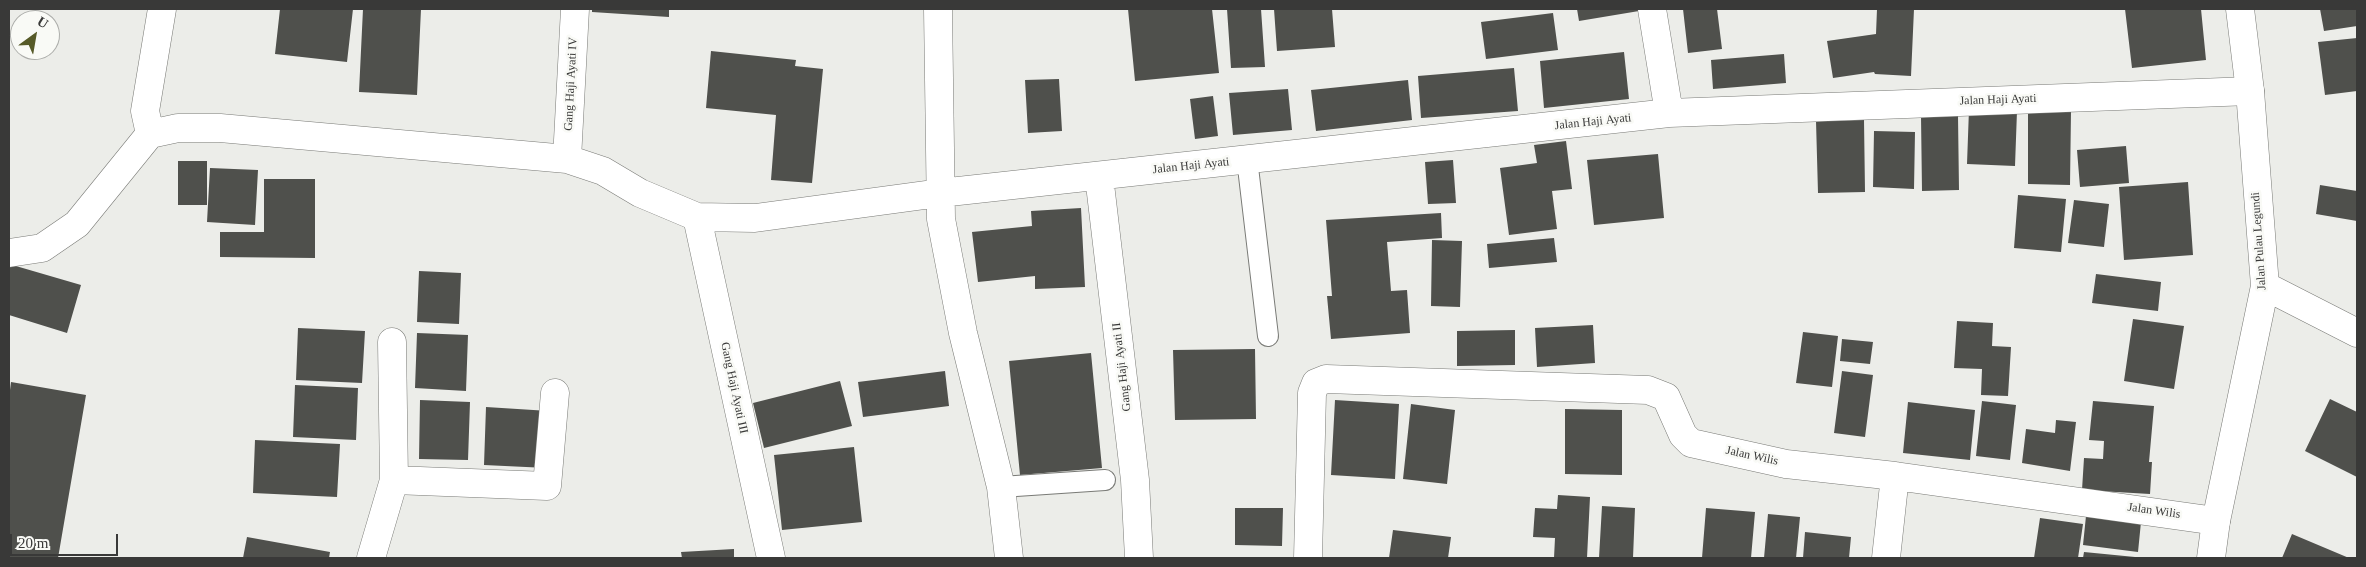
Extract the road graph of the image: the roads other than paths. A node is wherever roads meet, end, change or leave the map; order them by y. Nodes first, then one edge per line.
1 (162, 9) edge
2 (575, 9) edge
3 (938, 9) edge
4 (1652, 9) edge
5 (2240, 9) edge
6 (2250, 91) junction
7 (1669, 113) junction
8 (150, 134) junction
9 (567, 159) junction
10 (1247, 159) junction
11 (1099, 176) junction
12 (940, 193) junction
13 (697, 217) junction
14 (9, 253) edge
15 (2264, 286) junction
16 (2357, 333) edge
17 (1268, 336) dead end
18 (392, 342) dead end
19 (555, 393) dead end
20 (1895, 476) junction
21 (394, 480) junction
22 (1105, 480) dead end
23 (1001, 487) junction
24 (2216, 521) junction
25 (371, 558) edge
26 (770, 558) edge
27 (1009, 558) edge
28 (1139, 558) edge
29 (1308, 558) edge
30 (1886, 558) edge
31 (2210, 558) edge

1 - 8 street
2 - 9 street, Gang Haji Ayati IV
3 - 12 street
4 - 7 street
5 - 6 street, Jalan Pulau Legundi
6 - 7 street, Jalan Haji Ayati
6 - 15 street, Jalan Pulau Legundi
7 - 10 street, Jalan Haji Ayati
8 - 9 street
8 - 14 street
9 - 13 street
10 - 11 street, Jalan Haji Ayati
10 - 17 lane
11 - 12 street, Jalan Haji Ayati
11 - 28 street, Gang Haji Ayati II
12 - 13 street, Jalan Haji Ayati
12 - 23 street
13 - 26 street, Gang Haji Ayati III
15 - 16 street
15 - 24 street, Jalan Pulau Legundi
18 - 21 street
19 - 21 street
20 - 24 street, Jalan Wilis
20 - 29 street, Jalan Wilis
20 - 30 street
21 - 25 street
22 - 23 lane
23 - 27 street
24 - 31 street, Jalan Pulau Legundi

